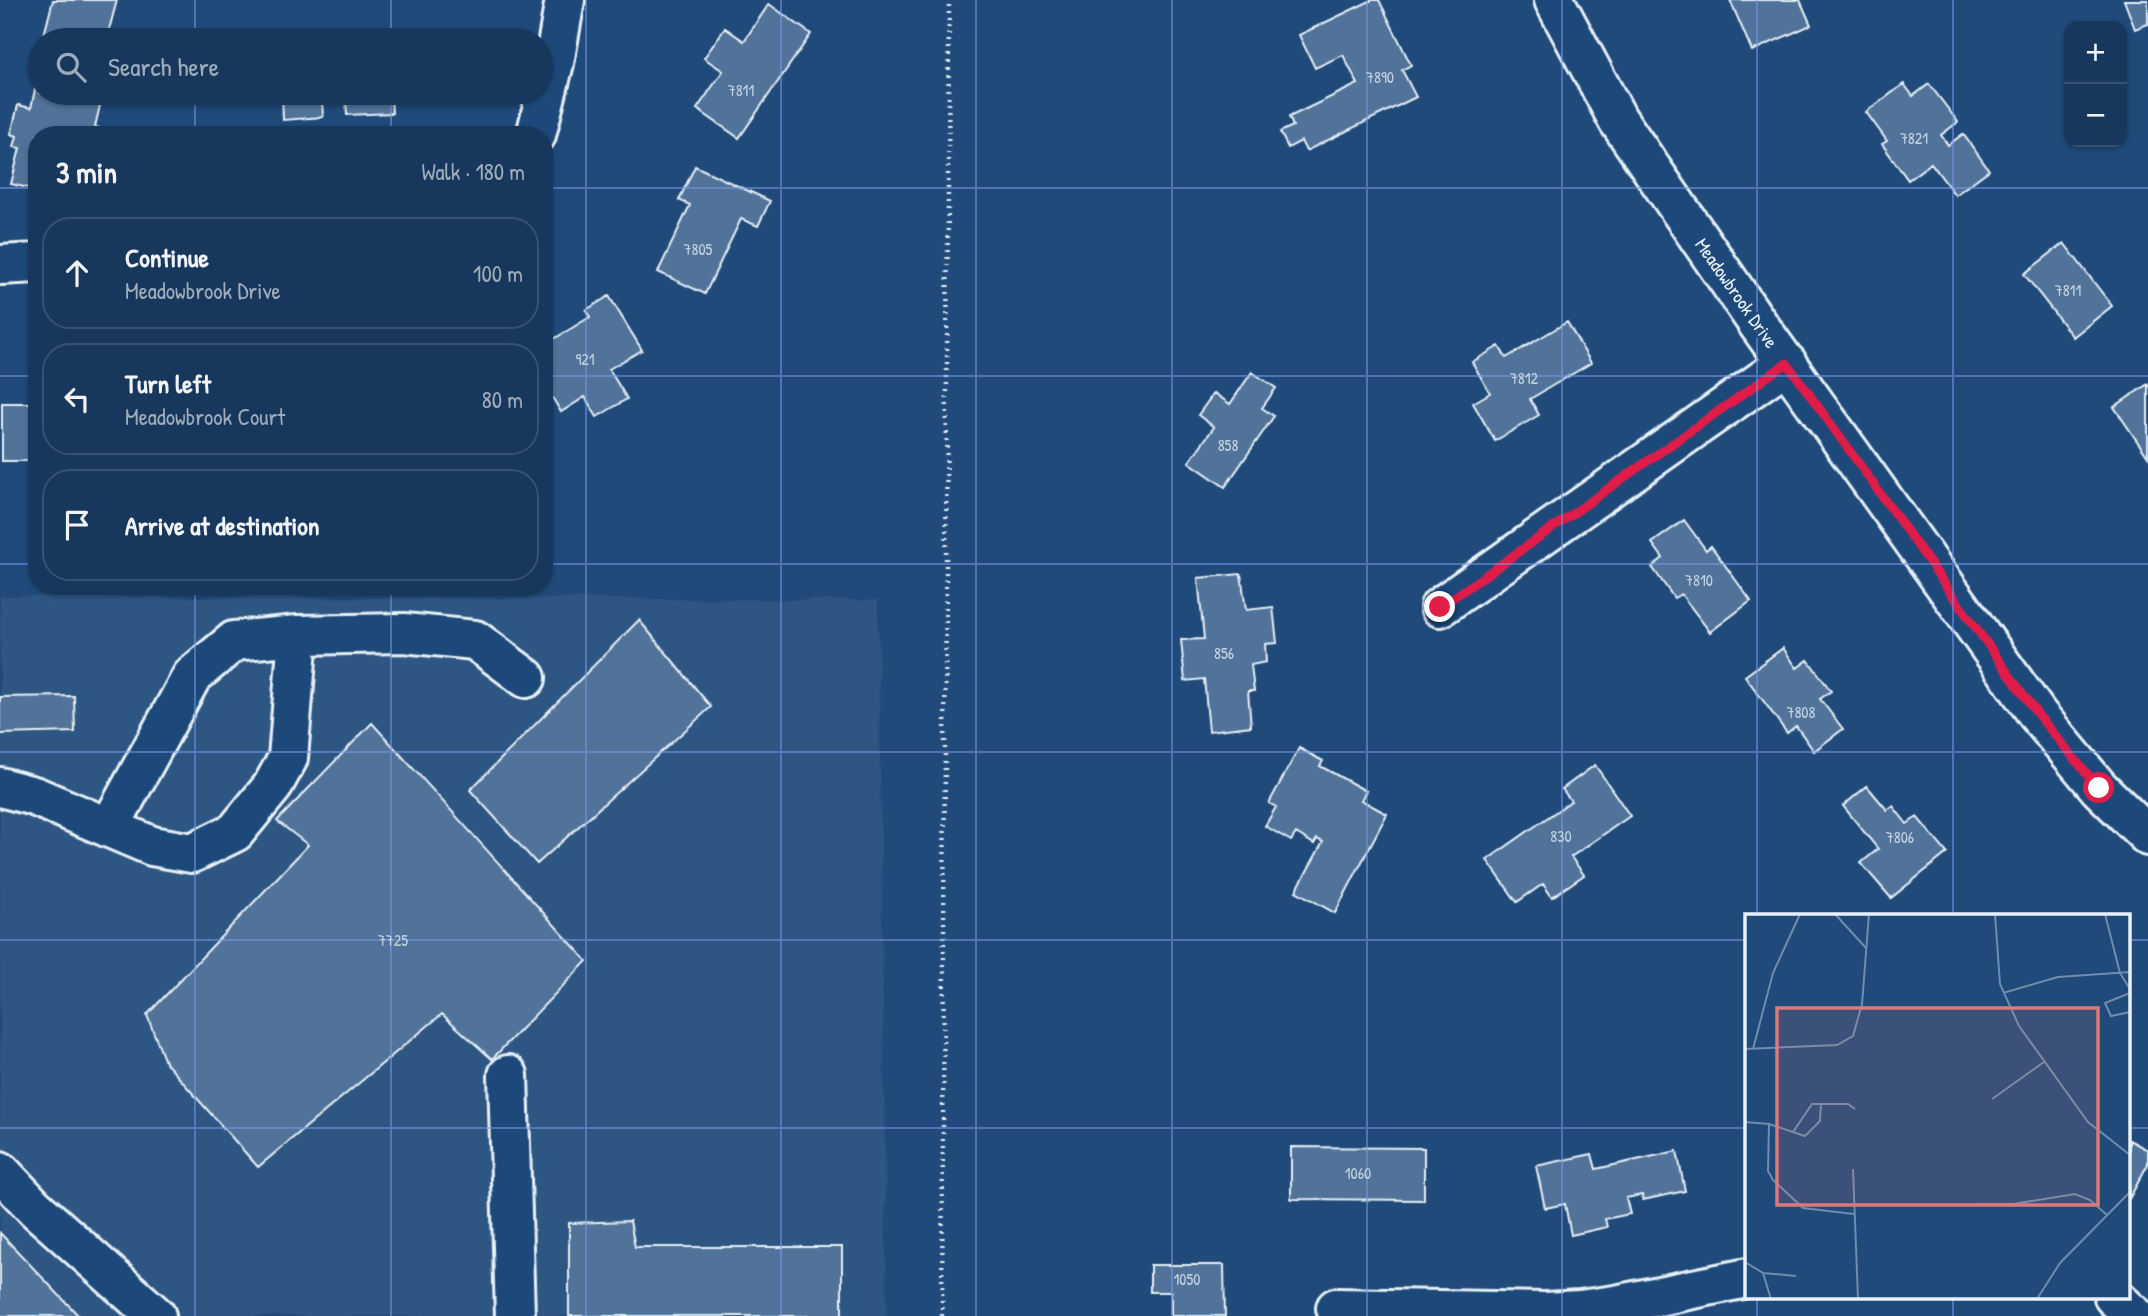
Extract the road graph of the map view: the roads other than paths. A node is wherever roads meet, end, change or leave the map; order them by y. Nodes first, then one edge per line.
1 (565, 0) edge
2 (1554, 0) edge
3 (553, 67) edge
4 (544, 105) edge
5 (538, 126) edge
6 (28, 263) edge
7 (0, 265) edge
8 (1787, 363) junction
9 (1440, 607) dead end
10 (298, 635) junction
11 (526, 678) dead end
12 (0, 787) edge
13 (109, 828) junction
14 (2148, 836) edge
15 (508, 1075) dead end
16 (0, 1171) edge
17 (1745, 1278) edge
18 (2115, 1298) edge
19 (1336, 1308) dead end
20 (156, 1316) edge
21 (515, 1316) edge
22 (2135, 1316) edge

1 - 3 street
2 - 8 street, Meadowbrook Drive
4 - 5 street
6 - 7 street
8 - 9 street
8 - 14 street, Meadowbrook Drive
10 - 11 street
10 - 13 street
10 - 13 street
12 - 13 street
15 - 21 street
16 - 20 street
17 - 19 street
18 - 22 street

